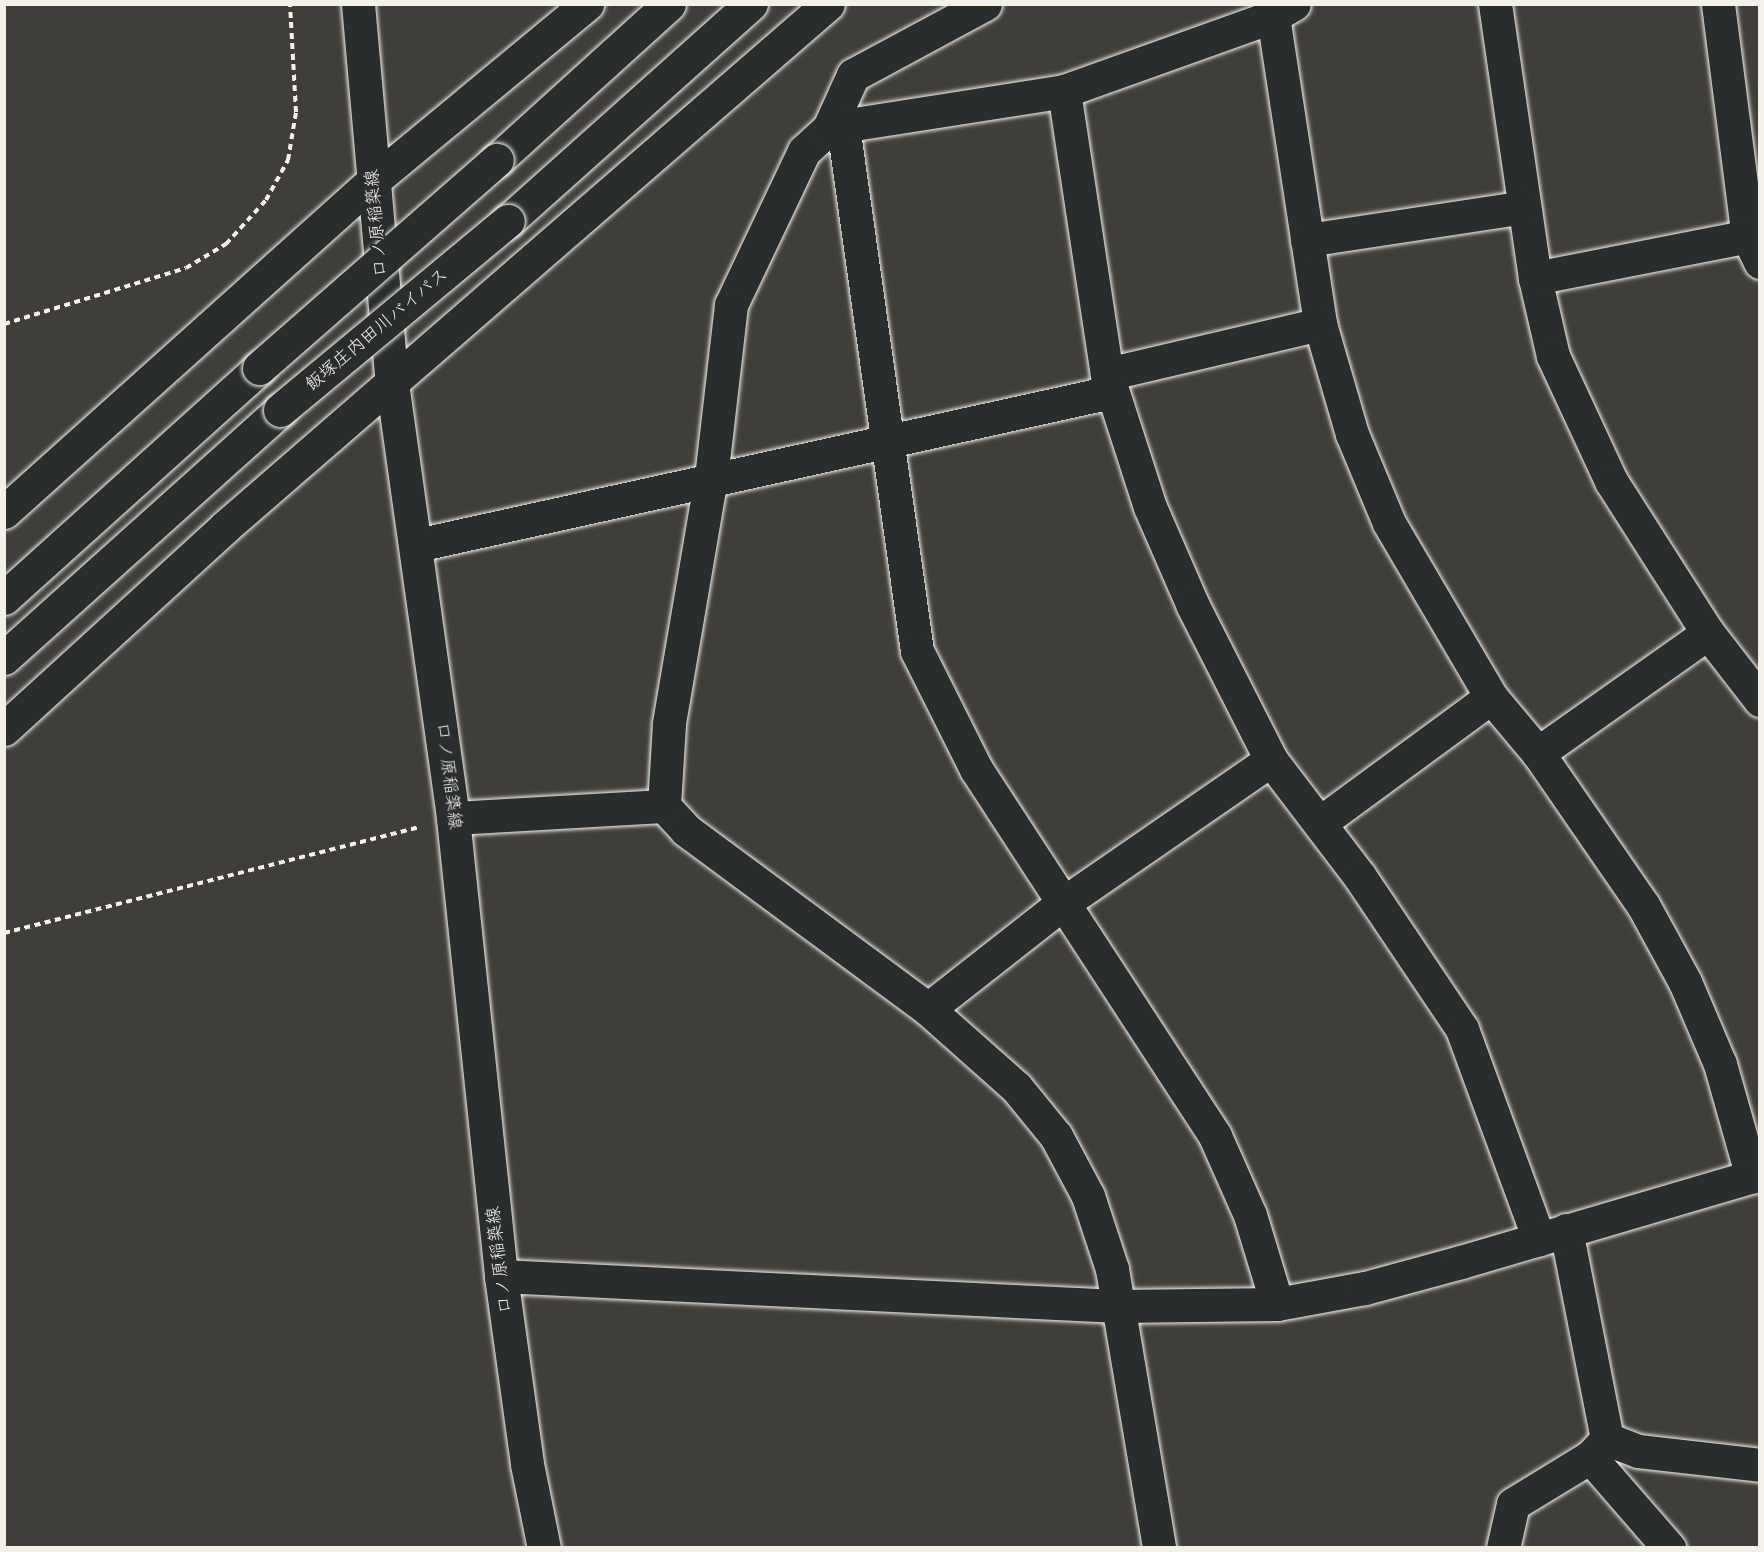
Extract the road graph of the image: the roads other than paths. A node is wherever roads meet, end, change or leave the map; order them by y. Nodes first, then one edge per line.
1 (358, 4) edge
2 (586, 4) edge
3 (669, 4) edge
4 (752, 4) edge
5 (828, 4) edge
6 (985, 4) edge
7 (1495, 4) edge
8 (1718, 4) edge
9 (1283, 10) edge
10 (1064, 91) junction
11 (836, 127) junction
12 (373, 181) junction
13 (1524, 207) junction
14 (1307, 240) junction
15 (1756, 244) edge
16 (1535, 278) junction
17 (1320, 324) junction
18 (392, 383) junction
19 (1109, 383) junction
20 (888, 438) junction
21 (711, 477) junction
22 (4, 512) edge
23 (417, 545) junction
24 (4, 598) edge
25 (1708, 633) junction
26 (4, 658) edge
27 (1756, 689) edge
28 (1491, 697) junction
29 (4, 729) edge
30 (1538, 753) junction
31 (1271, 760) junction
32 (664, 806) junction
33 (453, 818) junction
34 (1321, 822) junction
35 (1062, 904) junction
36 (928, 1010) junction
37 (1756, 1175) edge
38 (1552, 1234) junction
39 (501, 1276) junction
40 (1277, 1304) junction
41 (1118, 1306) junction
42 (1598, 1448) junction
43 (1760, 1465) edge
44 (544, 1548) edge
45 (1160, 1548) edge
46 (1503, 1548) edge
47 (1669, 1548) edge

1 - 12 main road, 口ノ原稲築線
2 - 12 main road
3 - 24 main road, bridge
4 - 26 main road, 飯塚庄内田川バイパス, bridge
5 - 18 main road
6 - 11 main road
7 - 13 main road
8 - 15 main road
9 - 10 main road
9 - 14 main road
10 - 11 main road
10 - 19 main road
11 - 20 main road
11 - 21 main road
12 - 18 main road, 口ノ原稲築線
12 - 22 main road
13 - 14 main road
13 - 16 main road
14 - 17 main road
15 - 16 main road
16 - 25 main road
17 - 19 main road
17 - 28 main road
18 - 23 main road, 口ノ原稲築線
18 - 29 main road
19 - 20 main road
19 - 31 main road
20 - 21 main road
20 - 35 main road
21 - 23 main road
21 - 32 main road
23 - 33 main road, 口ノ原稲築線
25 - 27 main road
25 - 30 main road
28 - 30 main road
28 - 34 main road
30 - 37 main road
31 - 34 main road
31 - 35 main road
32 - 33 main road
32 - 36 main road
33 - 39 main road, 口ノ原稲築線
34 - 38 main road
35 - 36 main road
35 - 40 main road
36 - 41 main road
37 - 38 main road
38 - 40 main road
38 - 42 main road
39 - 41 main road
39 - 44 main road, 口ノ原稲築線
40 - 41 main road
41 - 45 main road
42 - 43 main road
42 - 46 main road
42 - 47 main road

